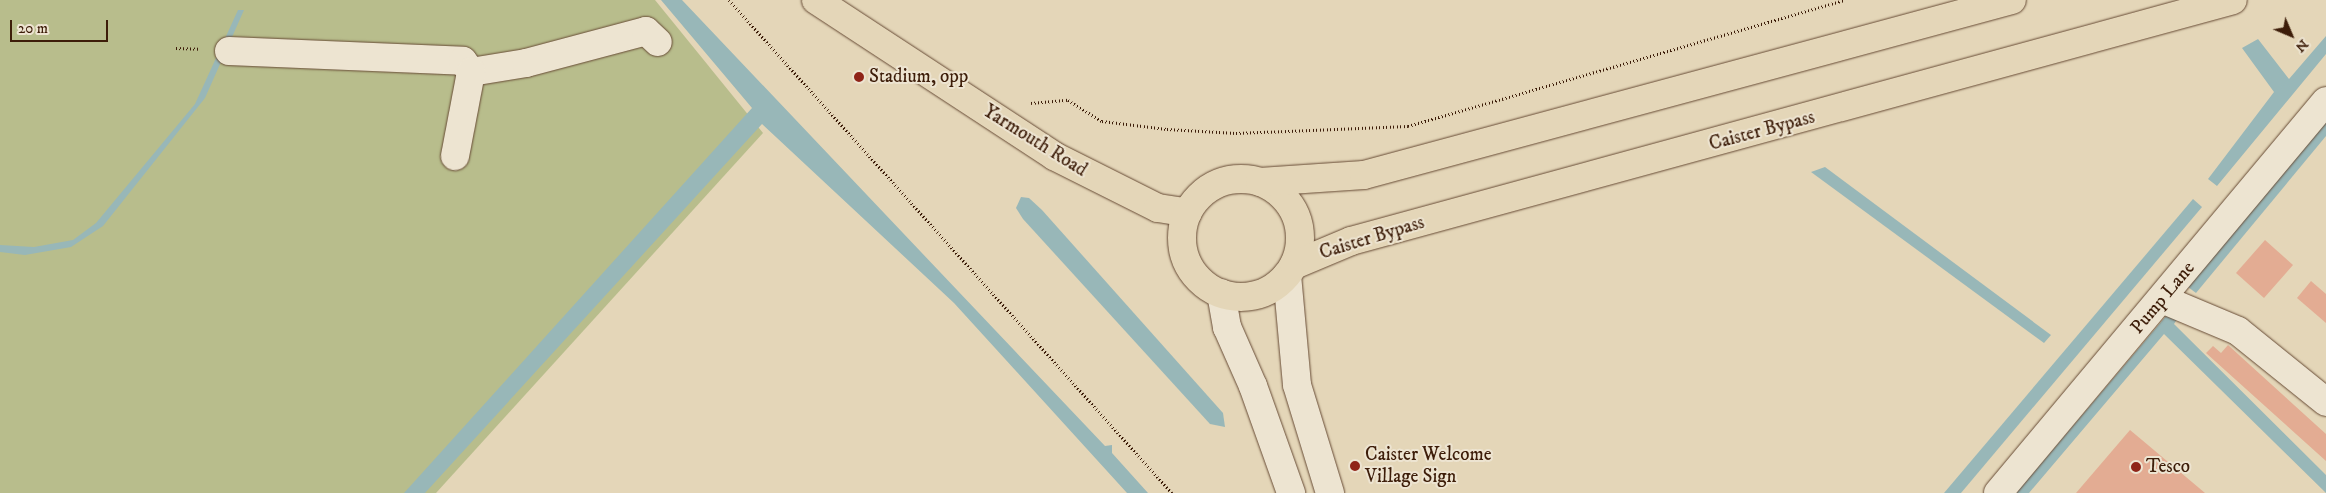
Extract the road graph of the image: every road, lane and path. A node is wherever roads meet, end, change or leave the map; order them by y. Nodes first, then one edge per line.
1 (729, 0) edge
2 (816, 0) edge
3 (1844, 0) edge
4 (2012, 0) edge
5 (2233, 0) edge
6 (658, 42) dead end
7 (176, 48) dead end
8 (219, 50) joint
9 (471, 72) junction
10 (2326, 101) edge
11 (980, 108) junction
12 (454, 156) dead end
13 (1260, 182) junction
14 (1188, 213) junction
15 (1290, 270) junction
16 (1221, 294) junction
17 (2162, 300) junction
18 (2326, 402) edge
19 (1172, 493) edge
20 (1291, 493) edge
21 (1330, 493) edge
22 (1998, 493) edge

1 - 19 path
2 - 11 main road, Yarmouth Road
3 - 11 path
4 - 13 main road
5 - 15 main road, Caister Bypass
6 - 9 street
7 - 8 path
8 - 9 street
9 - 12 street
10 - 17 street, Pump Lane
11 - 14 main road, Yarmouth Road
13 - 14 main road
13 - 15 main road
14 - 16 main road
15 - 16 main road
15 - 21 street
16 - 20 street
17 - 18 street
17 - 22 street, Pump Lane

